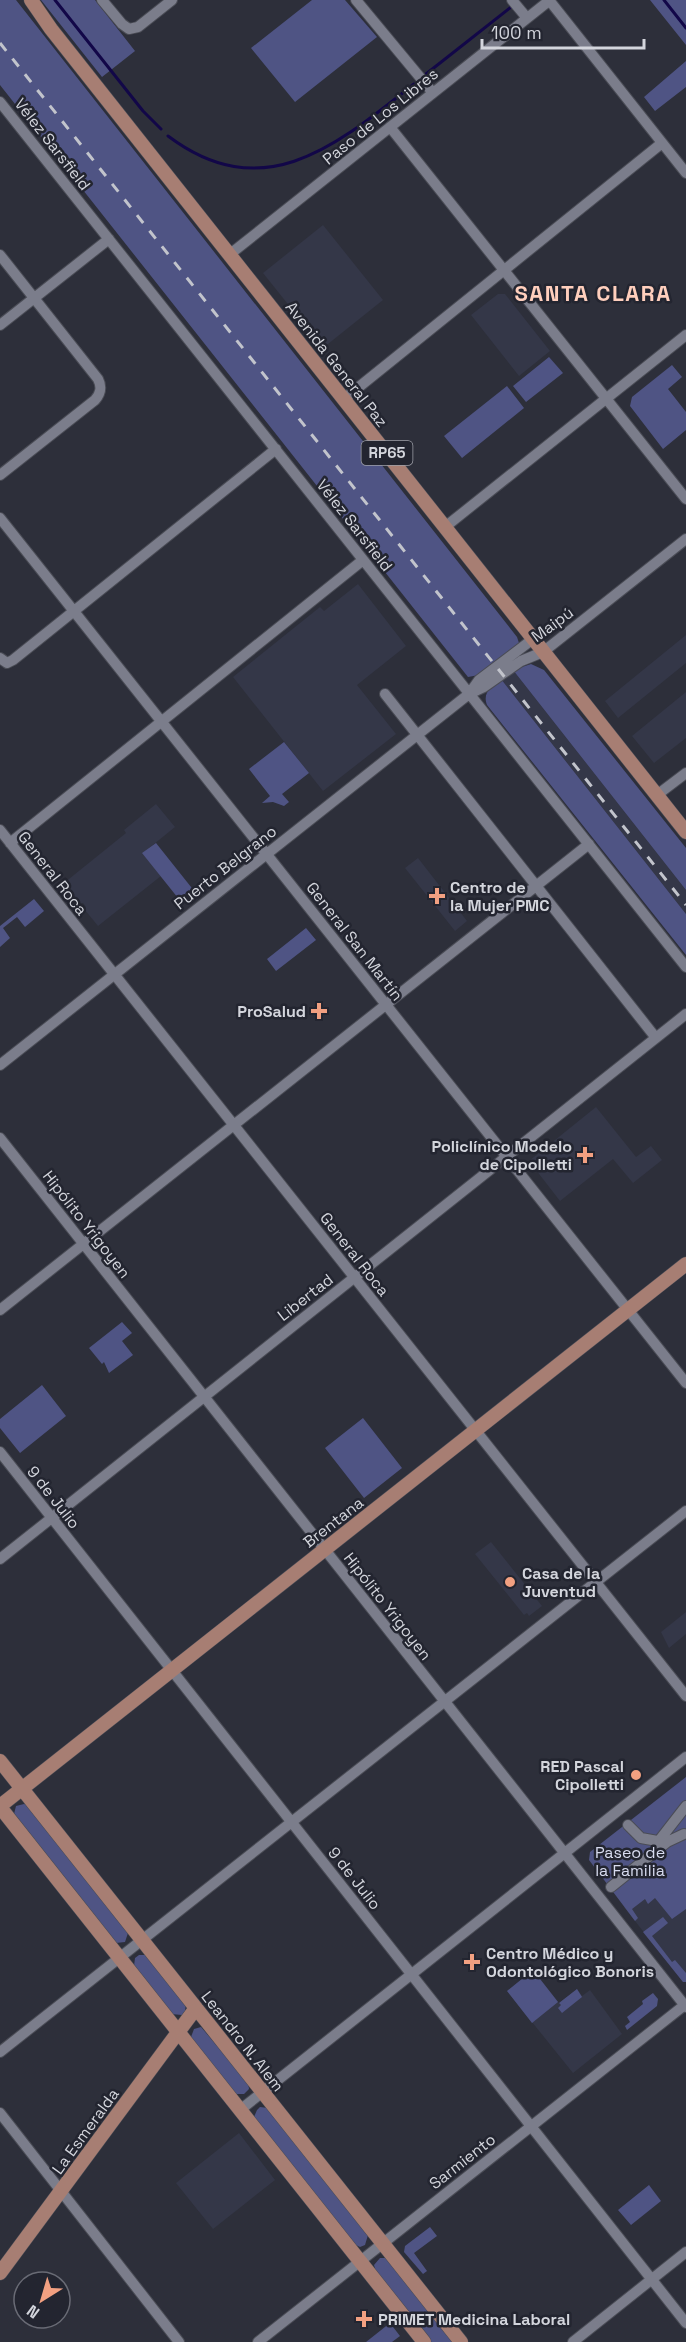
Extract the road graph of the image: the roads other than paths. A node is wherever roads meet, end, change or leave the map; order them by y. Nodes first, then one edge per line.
1 (24, 0) edge
2 (31, 0) edge
3 (102, 0) edge
4 (172, 0) edge
5 (356, 0) edge
6 (512, 0) edge
7 (550, 0) edge
8 (527, 18) junction
9 (51, 29) junction
10 (434, 93) junction
11 (0, 102) edge
12 (390, 127) junction
13 (662, 142) junction
14 (686, 173) edge
15 (108, 239) junction
16 (0, 255) edge
17 (230, 255) junction
18 (504, 270) junction
19 (34, 298) junction
20 (0, 325) edge
21 (686, 335) edge
22 (344, 399) junction
23 (606, 399) junction
24 (276, 449) junction
25 (0, 475) edge
26 (686, 500) edge
27 (0, 518) edge
28 (445, 527) junction
29 (686, 539) edge
30 (363, 560) junction
31 (74, 611) junction
32 (533, 639) junction
33 (543, 652) junction
34 (0, 658) edge
35 (385, 694) dead end
36 (469, 694) junction
37 (161, 722) junction
38 (417, 735) junction
39 (686, 773) edge
40 (657, 795) junction
41 (0, 830) edge
42 (686, 831) edge
43 (10, 843) junction
44 (589, 844) junction
45 (266, 854) junction
46 (536, 886) junction
47 (686, 967) edge
48 (114, 974) junction
49 (386, 1005) junction
50 (686, 1014) edge
51 (657, 1038) junction
52 (0, 1065) edge
53 (234, 1125) junction
54 (0, 1138) edge
55 (506, 1157) junction
56 (84, 1244) junction
57 (686, 1264) edge
58 (354, 1277) junction
59 (0, 1310) edge
60 (628, 1310) junction
61 (686, 1383) edge
62 (204, 1397) junction
63 (476, 1430) junction
64 (0, 1452) edge
65 (686, 1511) edge
66 (51, 1518) junction
67 (325, 1550) junction
68 (0, 1559) edge
69 (596, 1582) junction
70 (172, 1671) junction
71 (686, 1696) edge
72 (444, 1701) junction
73 (686, 1757) edge
74 (0, 1761) edge
75 (22, 1789) junction
76 (0, 1806) edge
77 (686, 1806) edge
78 (291, 1822) junction
79 (628, 1825) dead end
80 (684, 1834) dead end
81 (662, 1842) junction
82 (564, 1853) junction
83 (611, 1887) dead end
84 (142, 1940) junction
85 (120, 1958) junction
86 (411, 1974) junction
87 (686, 2005) edge
88 (196, 2008) junction
89 (178, 2032) junction
90 (0, 2052) edge
91 (262, 2092) junction
92 (240, 2110) junction
93 (0, 2113) edge
94 (531, 2126) junction
95 (60, 2192) junction
96 (382, 2243) junction
97 (686, 2252) edge
98 (360, 2261) junction
99 (0, 2273) edge
100 (652, 2279) junction
101 (686, 2323) edge
102 (179, 2342) edge
103 (258, 2342) edge
104 (424, 2342) edge
105 (460, 2342) edge
106 (573, 2342) edge

1 - 9 main road, Avenida General Paz / RP65
2 - 9 main road, Avenida General Paz / RP65
3 - 4 street
5 - 10 street
6 - 8 street
7 - 8 street, Paso de Los Libres
7 - 13 street
8 - 10 street, Paso de Los Libres
9 - 17 main road, Avenida General Paz / RP65
10 - 12 street, Paso de Los Libres
11 - 15 street, Vélez Sarsfield
12 - 17 street, Paso de Los Libres
12 - 18 street
13 - 14 street
13 - 18 street
15 - 19 street
15 - 24 street, Vélez Sarsfield
16 - 19 street
17 - 22 main road, Avenida General Paz / RP65
18 - 22 street
18 - 23 street
19 - 20 street
19 - 25 street
21 - 23 street
22 - 28 main road, Avenida General Paz / RP65
23 - 26 street
23 - 28 street
24 - 30 street, Vélez Sarsfield
24 - 31 street
27 - 31 street, General San Martín
28 - 32 main road, Avenida General Paz / RP65
29 - 33 street, Maipú
30 - 36 street, Vélez Sarsfield
30 - 37 street
31 - 34 street
31 - 37 street, General San Martín
32 - 33 main road, Avenida General Paz / RP65
32 - 36 street, Maipú
33 - 36 street, Maipú
33 - 40 main road, Avenida General Paz / RP65
35 - 38 street
36 - 38 street, Puerto Belgrano
36 - 44 street, Vélez Sarsfield
37 - 43 street
37 - 45 street, General San Martín
38 - 45 street, Puerto Belgrano
38 - 46 street
39 - 40 street
40 - 42 main road, Avenida General Paz / RP65
41 - 43 street, General Roca
43 - 48 street, General Roca
44 - 46 street
44 - 47 street, Vélez Sarsfield
45 - 48 street, Puerto Belgrano
45 - 49 street, General San Martín
46 - 49 street
46 - 51 street
48 - 52 street, Puerto Belgrano
48 - 53 street, General Roca
49 - 53 street
49 - 55 street, General San Martín
50 - 51 street, Libertad
51 - 55 street, Libertad
53 - 56 street
53 - 58 street, General Roca
54 - 56 street, Hipólito Yrigoyen
55 - 58 street, Libertad
55 - 60 street, General San Martín
56 - 59 street
56 - 62 street, Hipólito Yrigoyen
57 - 60 main road, Brentana
58 - 62 street, Libertad
58 - 63 street, General Roca
60 - 61 street, General San Martín
60 - 63 main road, Brentana
62 - 66 street, Libertad
62 - 67 street, Hipólito Yrigoyen
63 - 67 main road, Brentana
63 - 69 street, General Roca
64 - 66 street, 9 de Julio
65 - 69 street
66 - 68 street, Libertad
66 - 70 street, 9 de Julio
67 - 70 main road, Brentana
67 - 72 street, Hipólito Yrigoyen
69 - 71 street, General Roca
69 - 72 street
70 - 75 main road, Brentana
70 - 78 street, 9 de Julio
72 - 78 street
72 - 82 street, Hipólito Yrigoyen
73 - 82 street
74 - 75 main road, Leandro N. Alem
75 - 76 main road, Brentana
75 - 84 main road, Leandro N. Alem
76 - 85 main road
77 - 81 street
78 - 84 street
78 - 86 street, 9 de Julio
79 - 81 street
80 - 81 street
81 - 83 street
82 - 86 street
82 - 87 street, Hipólito Yrigoyen
84 - 85 street
84 - 88 main road, Leandro N. Alem
85 - 89 main road
85 - 90 street
86 - 91 street
86 - 94 street, 9 de Julio
87 - 94 street, Sarmiento
88 - 89 main road, La Esmeralda
88 - 91 main road, Leandro N. Alem
89 - 92 main road
89 - 95 main road, La Esmeralda
91 - 92 street
91 - 96 main road, Leandro N. Alem
92 - 98 main road
93 - 95 street
94 - 96 street, Sarmiento
94 - 100 street, 9 de Julio
95 - 99 main road, La Esmeralda
95 - 102 street
96 - 98 street, Sarmiento
96 - 105 main road, Leandro N. Alem
97 - 100 street
98 - 103 street, Sarmiento
98 - 104 main road
100 - 101 street, 9 de Julio
100 - 106 street

